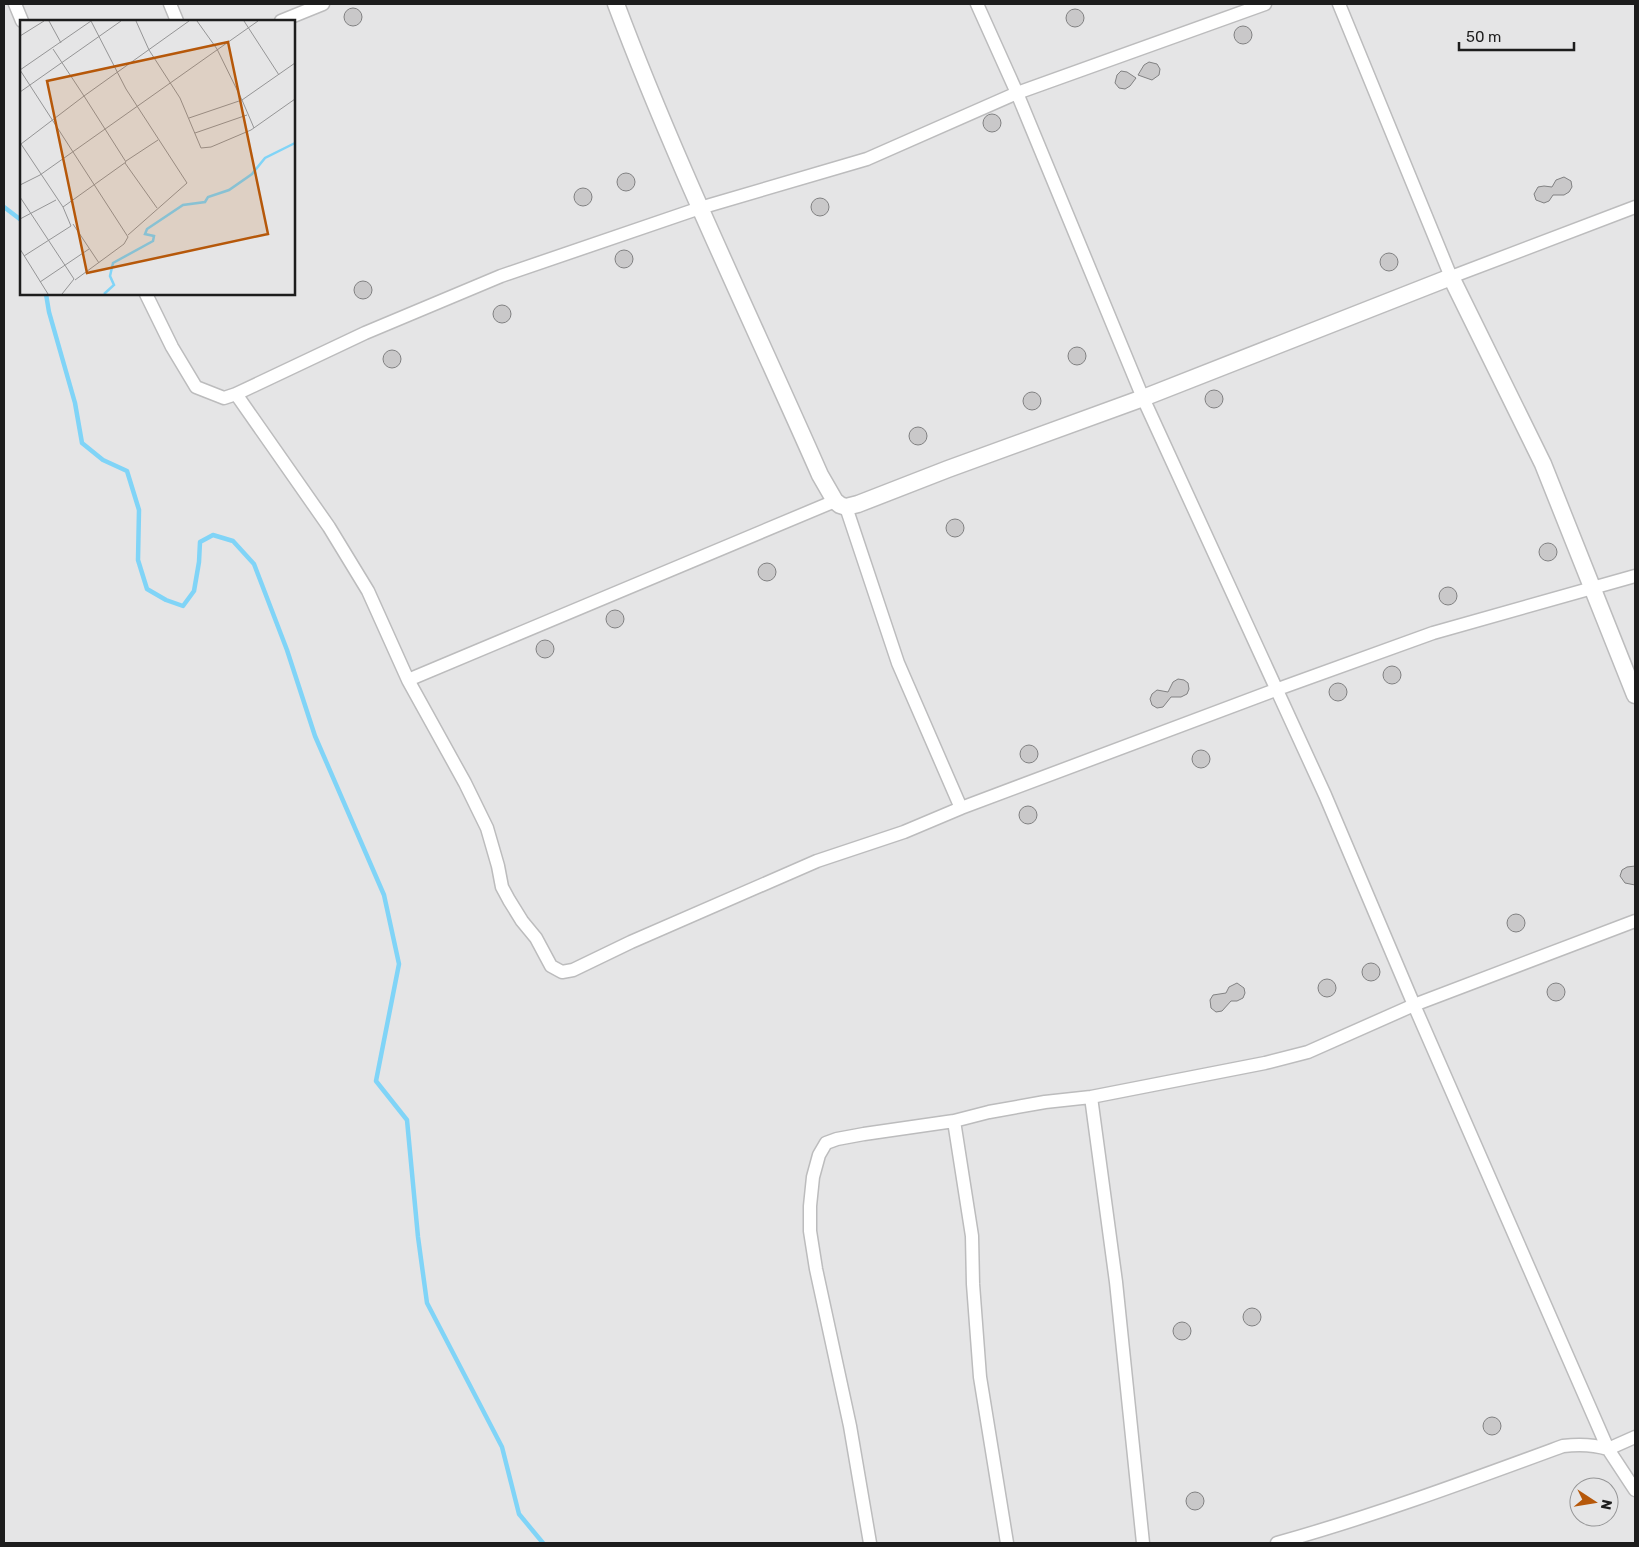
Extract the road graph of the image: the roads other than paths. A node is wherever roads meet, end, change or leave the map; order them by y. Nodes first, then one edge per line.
1 (15, 4) edge
2 (170, 4) edge
3 (323, 4) edge
4 (616, 4) edge
5 (977, 4) edge
6 (1265, 4) edge
7 (1339, 4) edge
8 (22, 20) edge
9 (177, 20) edge
10 (283, 20) edge
11 (1017, 93) junction
12 (1635, 207) edge
13 (700, 208) junction
14 (1451, 277) junction
15 (146, 295) edge
16 (236, 394) junction
17 (1143, 398) junction
18 (840, 504) junction
19 (1635, 576) edge
20 (1593, 587) junction
21 (408, 680) junction
22 (1278, 689) junction
23 (1635, 695) edge
24 (961, 808) junction
25 (1635, 921) edge
26 (1414, 1005) junction
27 (1091, 1097) junction
28 (954, 1121) junction
29 (1635, 1437) edge
30 (1608, 1449) junction
31 (1635, 1490) edge
32 (870, 1543) edge
33 (1007, 1543) edge
34 (1143, 1543) edge
35 (1277, 1543) edge

1 - 8 street
2 - 9 street
3 - 10 street
4 - 13 street
5 - 11 street
6 - 11 street
7 - 14 street
11 - 13 street
11 - 17 street
12 - 14 street
13 - 16 street
13 - 18 street
14 - 17 street
14 - 20 street
15 - 16 street
16 - 21 street
17 - 18 street
17 - 22 street
18 - 21 street
18 - 24 street
19 - 20 street
20 - 22 street
20 - 23 street
21 - 24 street
22 - 24 street
22 - 26 street
25 - 26 street
26 - 27 street
26 - 30 street
27 - 28 street
27 - 34 street
28 - 32 street
28 - 33 street
29 - 30 street
30 - 31 street
30 - 35 street

